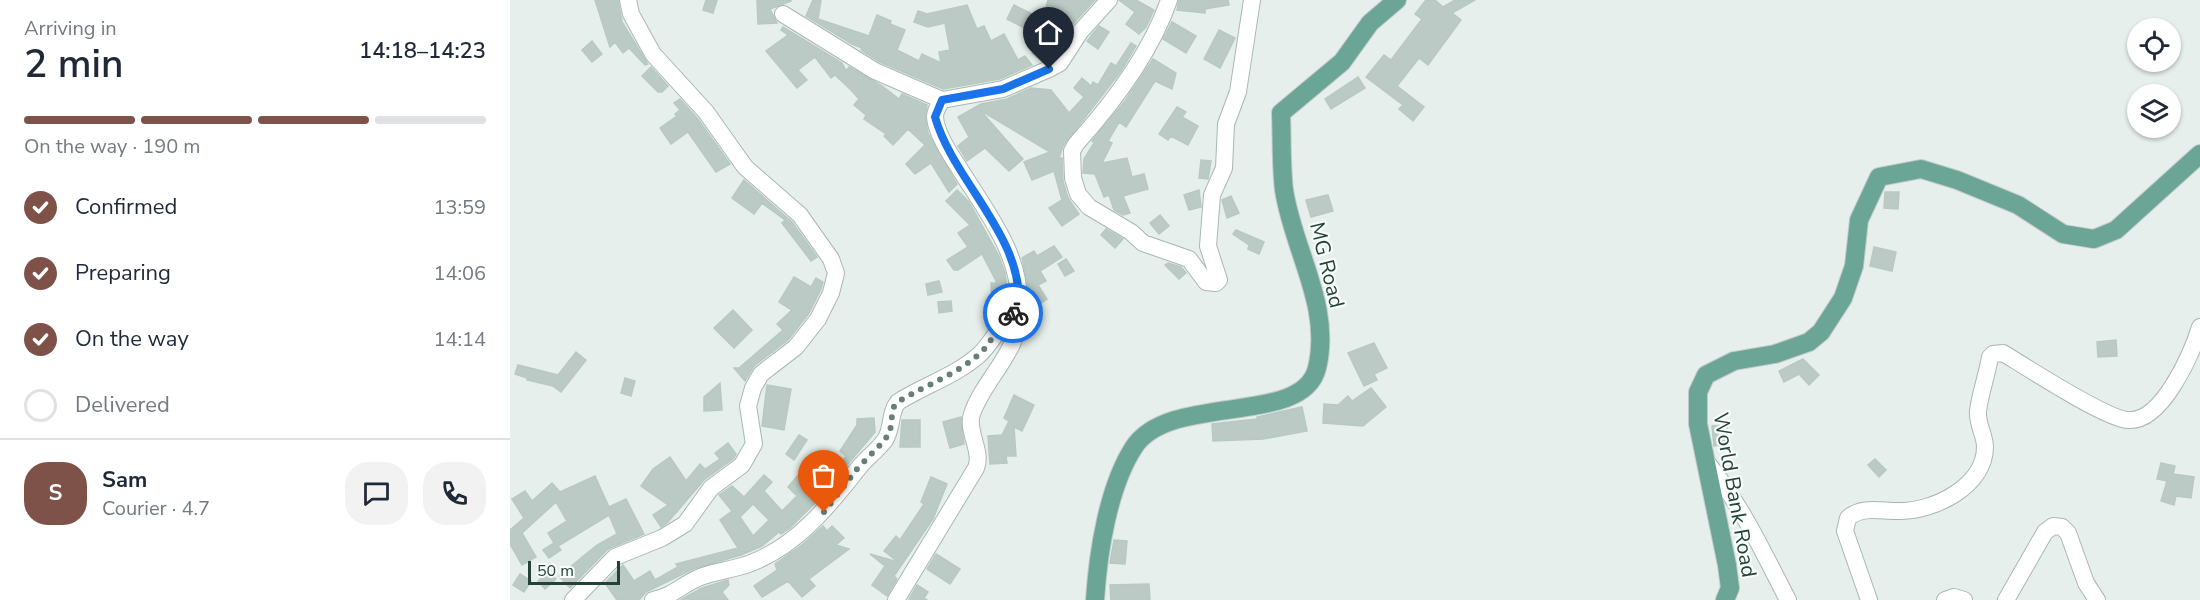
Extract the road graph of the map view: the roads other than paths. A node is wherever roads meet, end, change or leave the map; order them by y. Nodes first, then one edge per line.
1 (628, 0) edge
2 (1109, 0) edge
3 (1169, 0) edge
4 (1252, 0) edge
5 (1397, 0) edge
6 (783, 14) dead end
7 (942, 100) junction
8 (2200, 154) edge
9 (1018, 310) junction
10 (2200, 327) edge
11 (1704, 460) junction
12 (573, 600) edge
13 (653, 600) edge
14 (896, 600) edge
15 (1095, 600) edge
16 (1725, 600) edge
17 (1788, 600) edge
18 (1869, 600) edge
19 (1945, 600) edge
20 (1964, 600) edge
21 (2006, 600) edge
22 (2097, 600) edge

1 - 12 street
2 - 7 street
3 - 4 street
5 - 15 main road, MG Road
6 - 7 street
7 - 9 street
8 - 11 main road, World Bank Road
9 - 13 street
9 - 14 street
10 - 18 street
11 - 16 main road, World Bank Road
11 - 17 street
19 - 20 street
21 - 22 street

